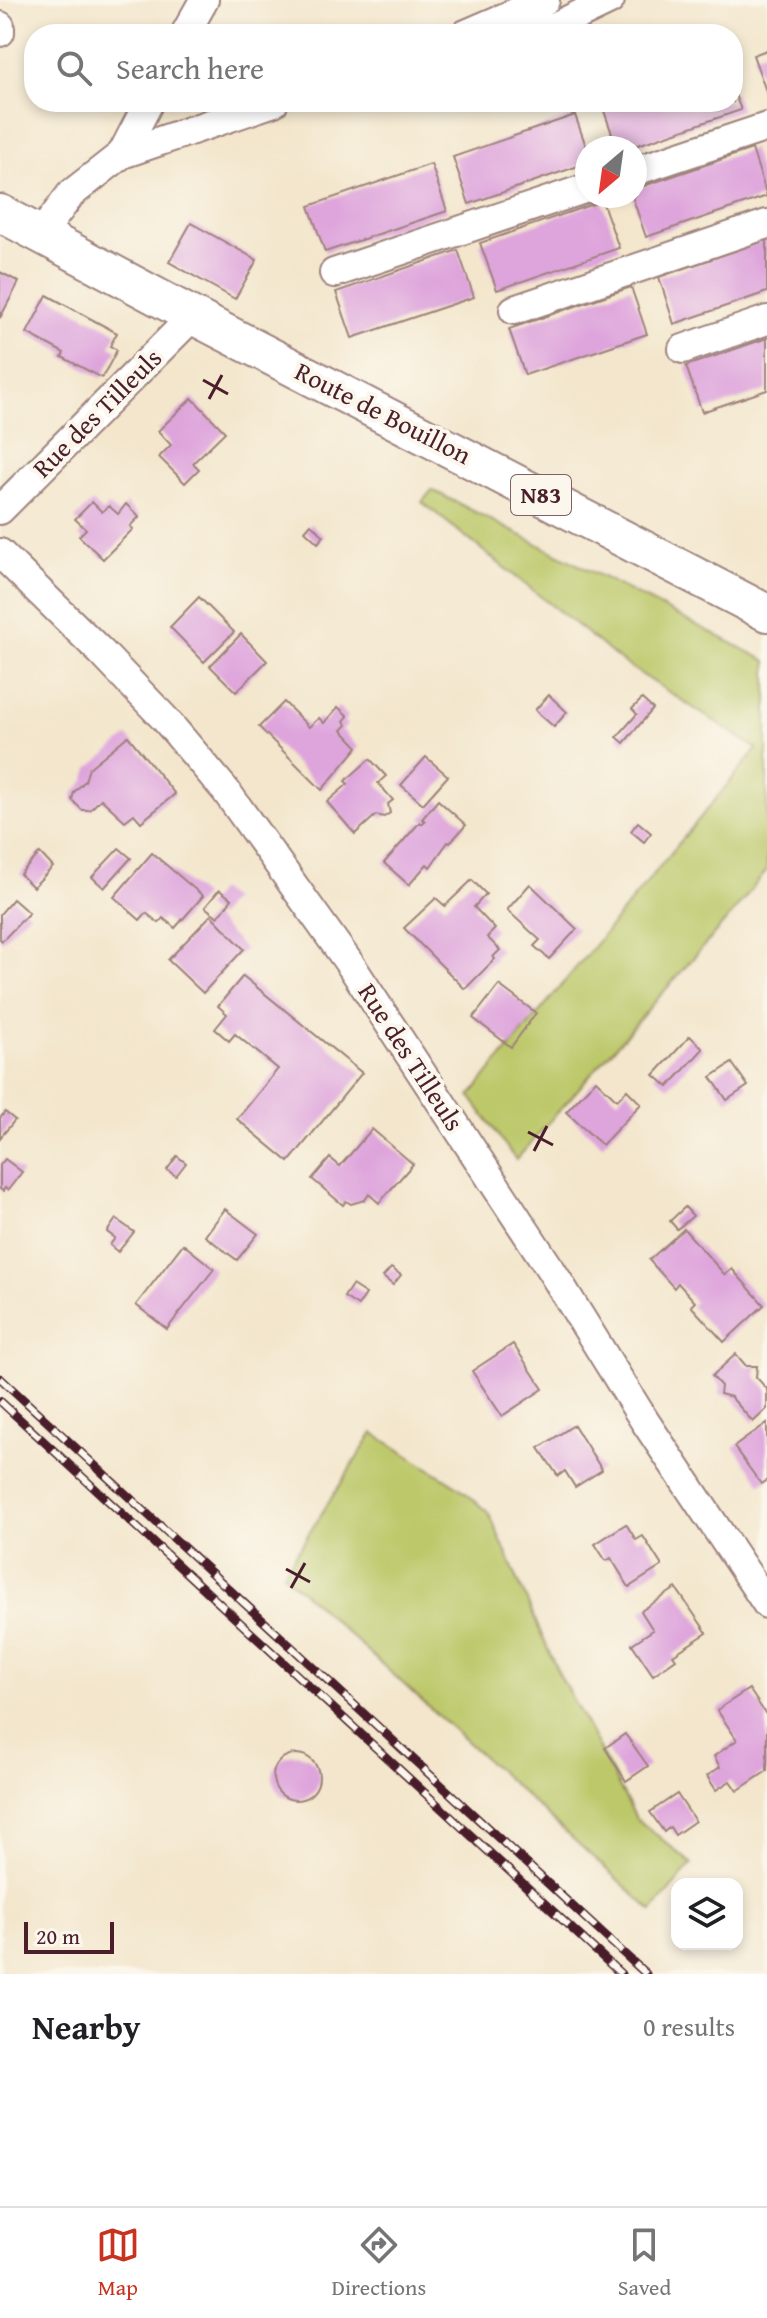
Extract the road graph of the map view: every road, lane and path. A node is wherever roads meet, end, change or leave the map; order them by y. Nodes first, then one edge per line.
1 (204, 0) edge
2 (545, 0) edge
3 (610, 0) edge
4 (191, 24) edge
5 (489, 24) edge
6 (560, 24) edge
7 (0, 26) edge
8 (0, 32) edge
9 (144, 112) edge
10 (245, 112) edge
11 (767, 127) edge
12 (122, 154) junction
13 (647, 167) edge
14 (575, 192) edge
15 (0, 213) edge
16 (767, 224) edge
17 (41, 234) junction
18 (334, 273) dead end
19 (514, 310) dead end
20 (193, 316) junction
21 (767, 320) edge
22 (683, 349) dead end
23 (0, 510) edge
24 (0, 553) edge
25 (767, 613) edge
26 (767, 1604) edge

1 - 4 street
2 - 5 street
3 - 6 street
7 - 8 street
9 - 12 street
10 - 12 street
11 - 13 street
12 - 17 street
14 - 18 street
15 - 17 main road, Route de Bouillon / N83
16 - 19 street
17 - 20 main road, Route de Bouillon / N83
20 - 23 street, Rue des Tilleuls
20 - 25 main road, Route de Bouillon / N83
21 - 22 street
24 - 26 street, Rue des Tilleuls

